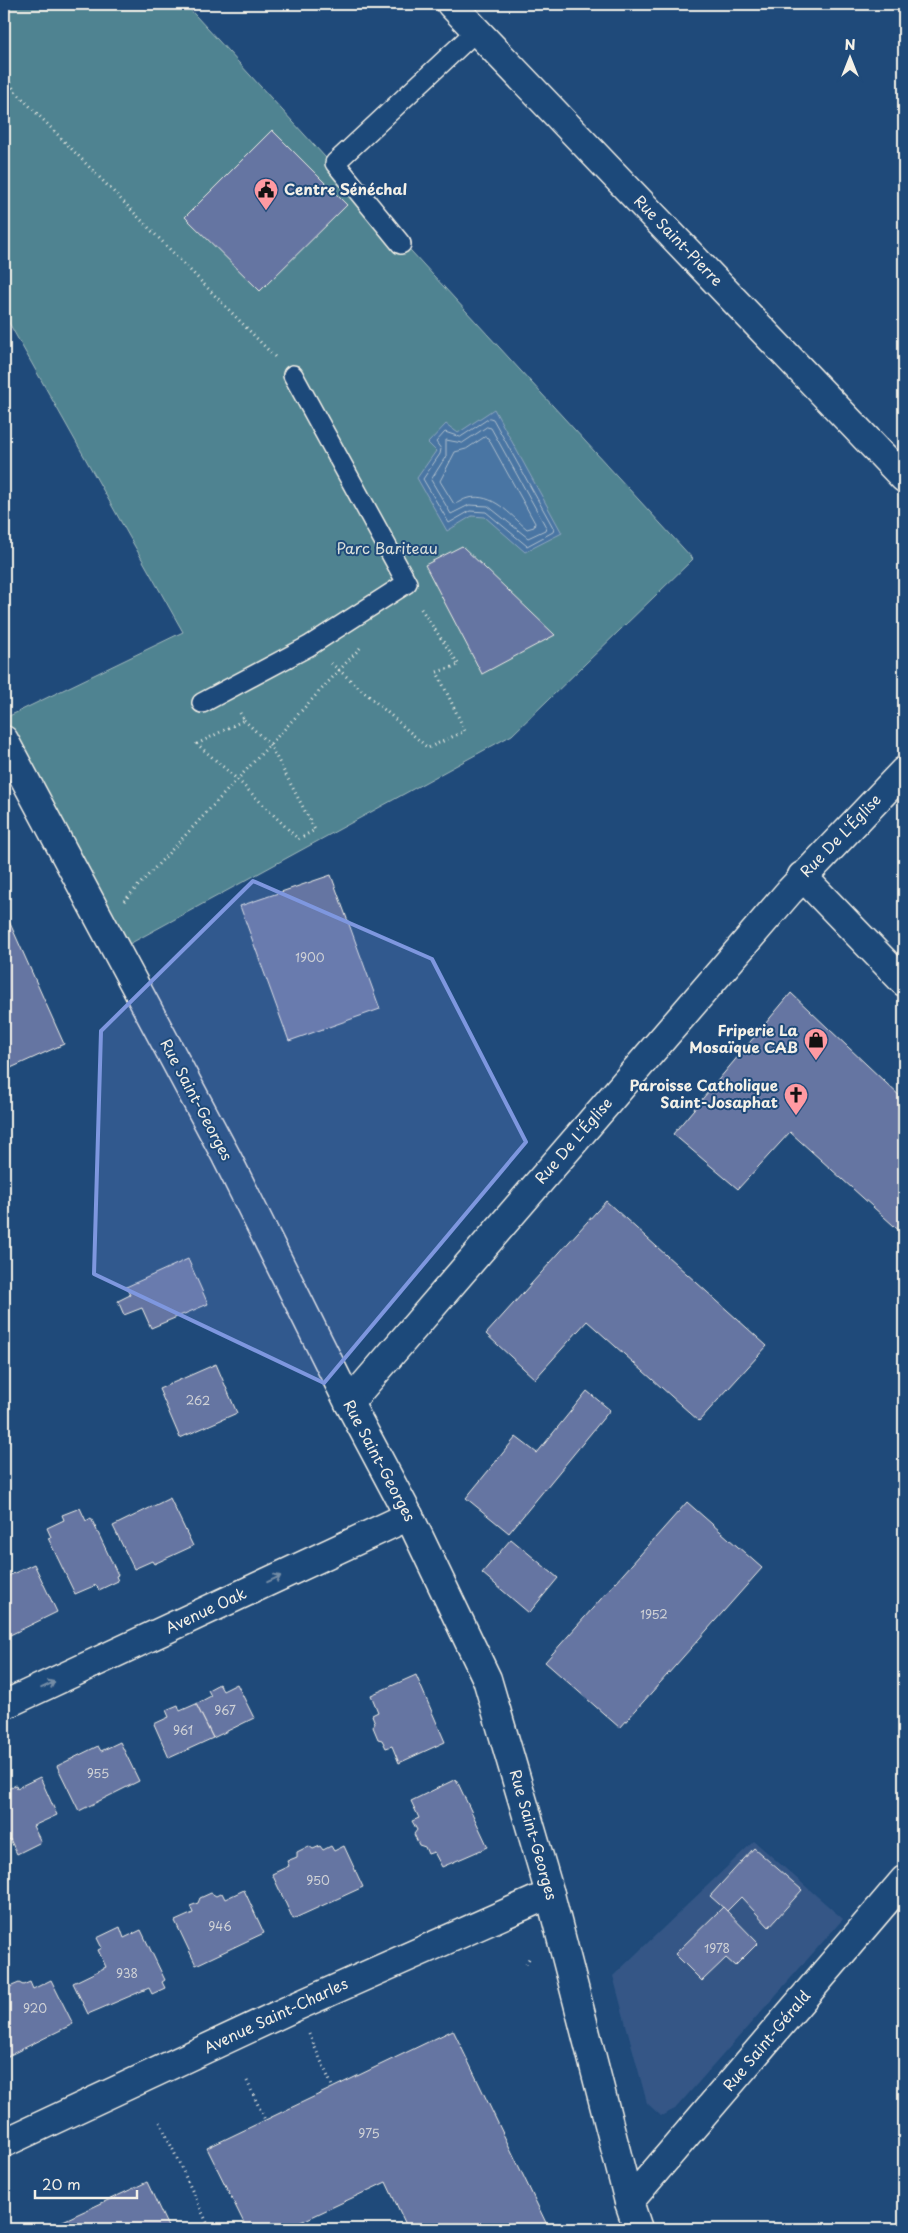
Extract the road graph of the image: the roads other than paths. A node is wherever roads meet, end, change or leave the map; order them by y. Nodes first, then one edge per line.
1 (451, 4) edge
2 (477, 30) junction
3 (401, 244) dead end
4 (293, 375) road end
5 (904, 478) edge
6 (202, 703) dead end
7 (4, 740) edge
8 (904, 771) edge
9 (802, 876) junction
10 (904, 982) edge
11 (348, 1403) junction
12 (409, 1516) junction
13 (4, 1705) edge
14 (904, 1880) edge
15 (550, 1894) junction
16 (4, 2143) edge
17 (629, 2202) junction
18 (638, 2229) edge

1 - 2 street, Rue Saint-Pierre
2 - 3 lane
2 - 5 street, Rue Saint-Pierre
4 - 6 lane
7 - 11 street, Rue Saint-Georges
8 - 9 street, Rue De L'Église
9 - 10 street
9 - 11 street, Rue De L'Église
11 - 12 street, Rue Saint-Georges
13 -> 12 street, Avenue Oak
12 - 15 street, Rue Saint-Georges
14 - 17 street, Rue Saint-Gérald
15 - 16 street, Avenue Saint-Charles
15 - 17 street, Rue Saint-Georges
17 - 18 street, Rue Saint-Georges

